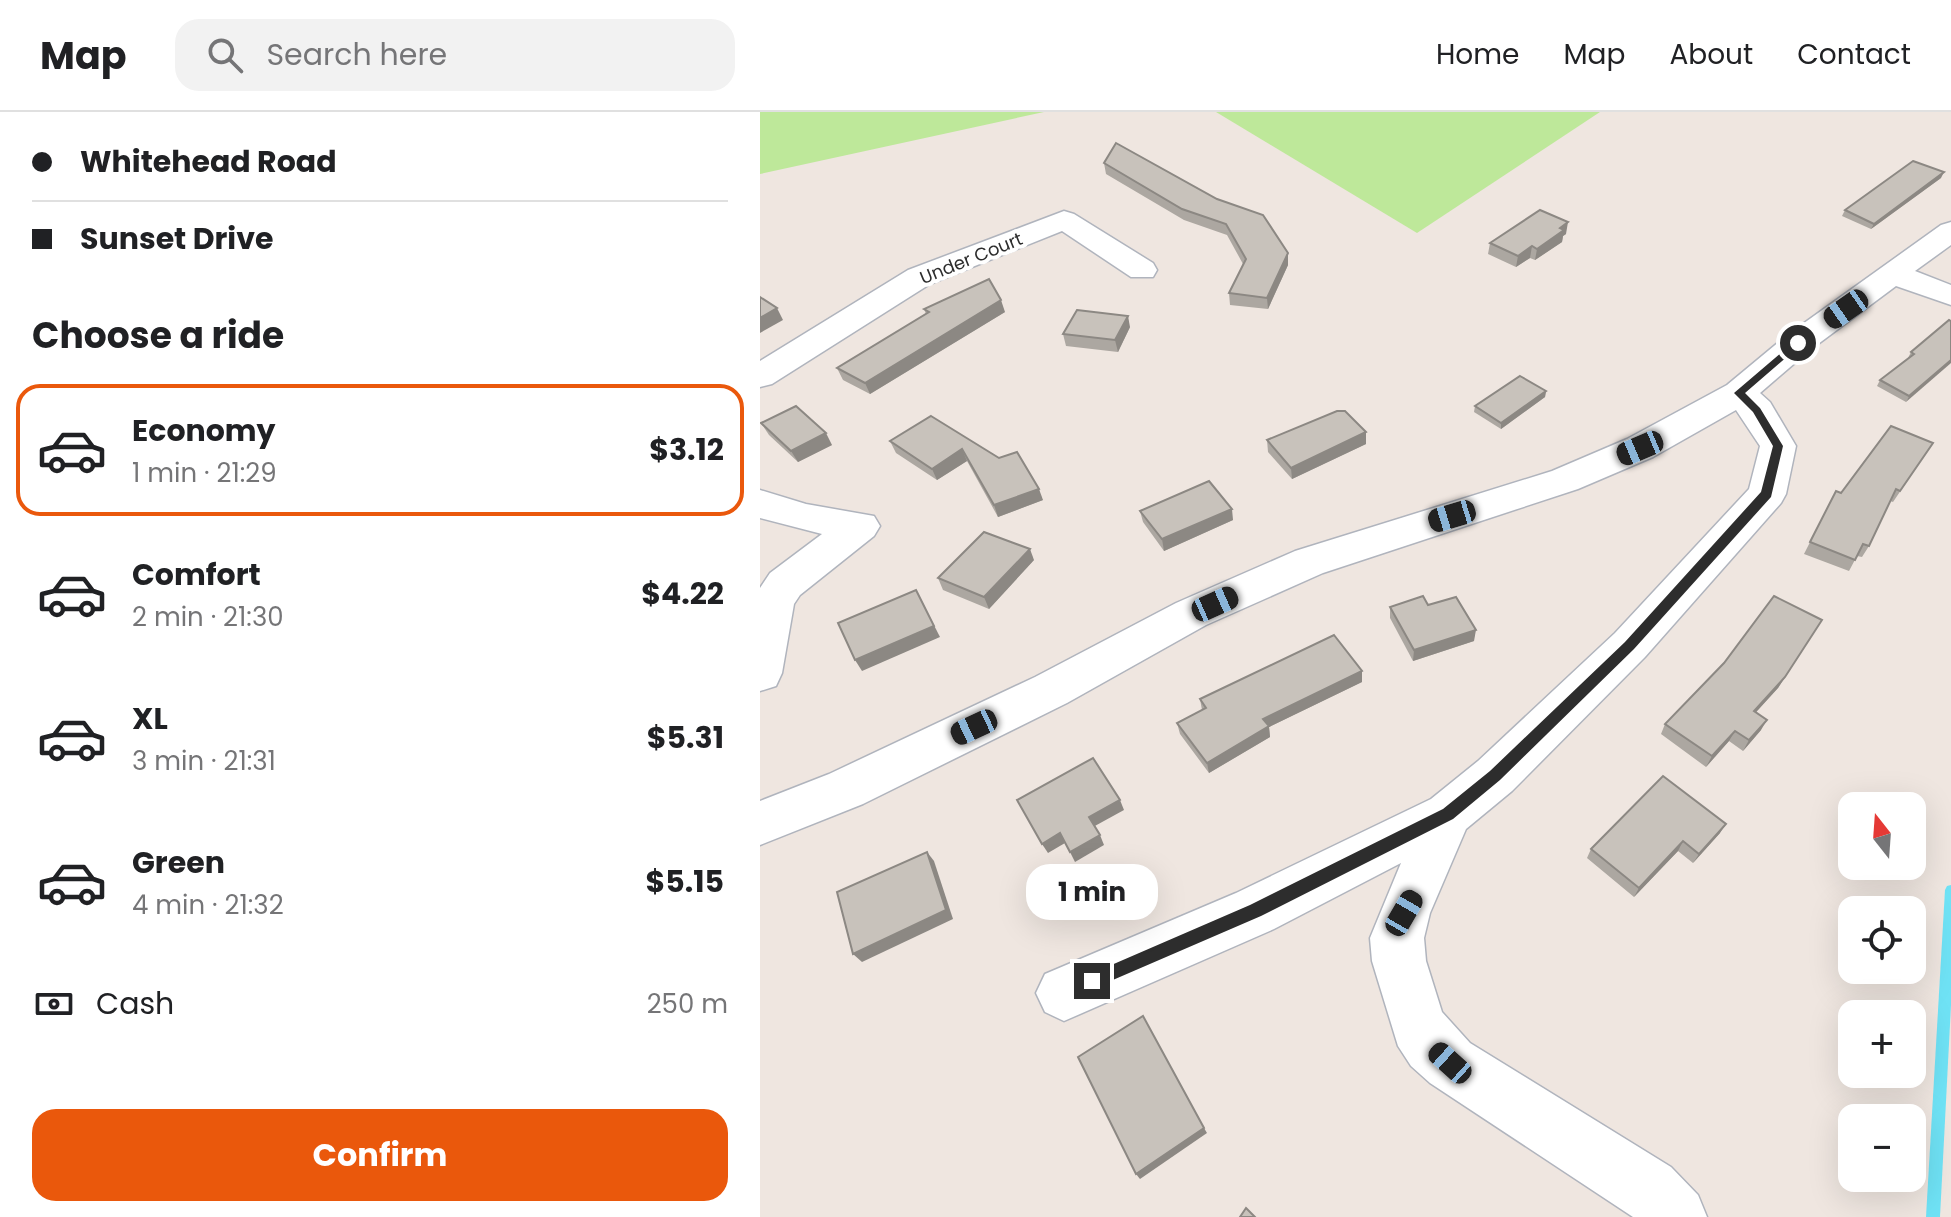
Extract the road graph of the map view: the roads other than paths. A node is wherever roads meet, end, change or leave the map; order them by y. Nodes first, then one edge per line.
1 (1951, 231) edge
2 (1142, 270) dead end
3 (1894, 274) junction
4 (1951, 296) edge
5 (760, 376) edge
6 (1739, 393) junction
7 (760, 504) edge
8 (760, 673) edge
9 (1448, 814) junction
10 (760, 823) edge
11 (1064, 993) dead end
12 (1676, 1217) edge

1 - 3 street
2 - 5 street, Under Court
3 - 4 street
3 - 6 street
6 - 9 street
6 - 10 street
7 - 8 street
9 - 11 street
9 - 12 street

